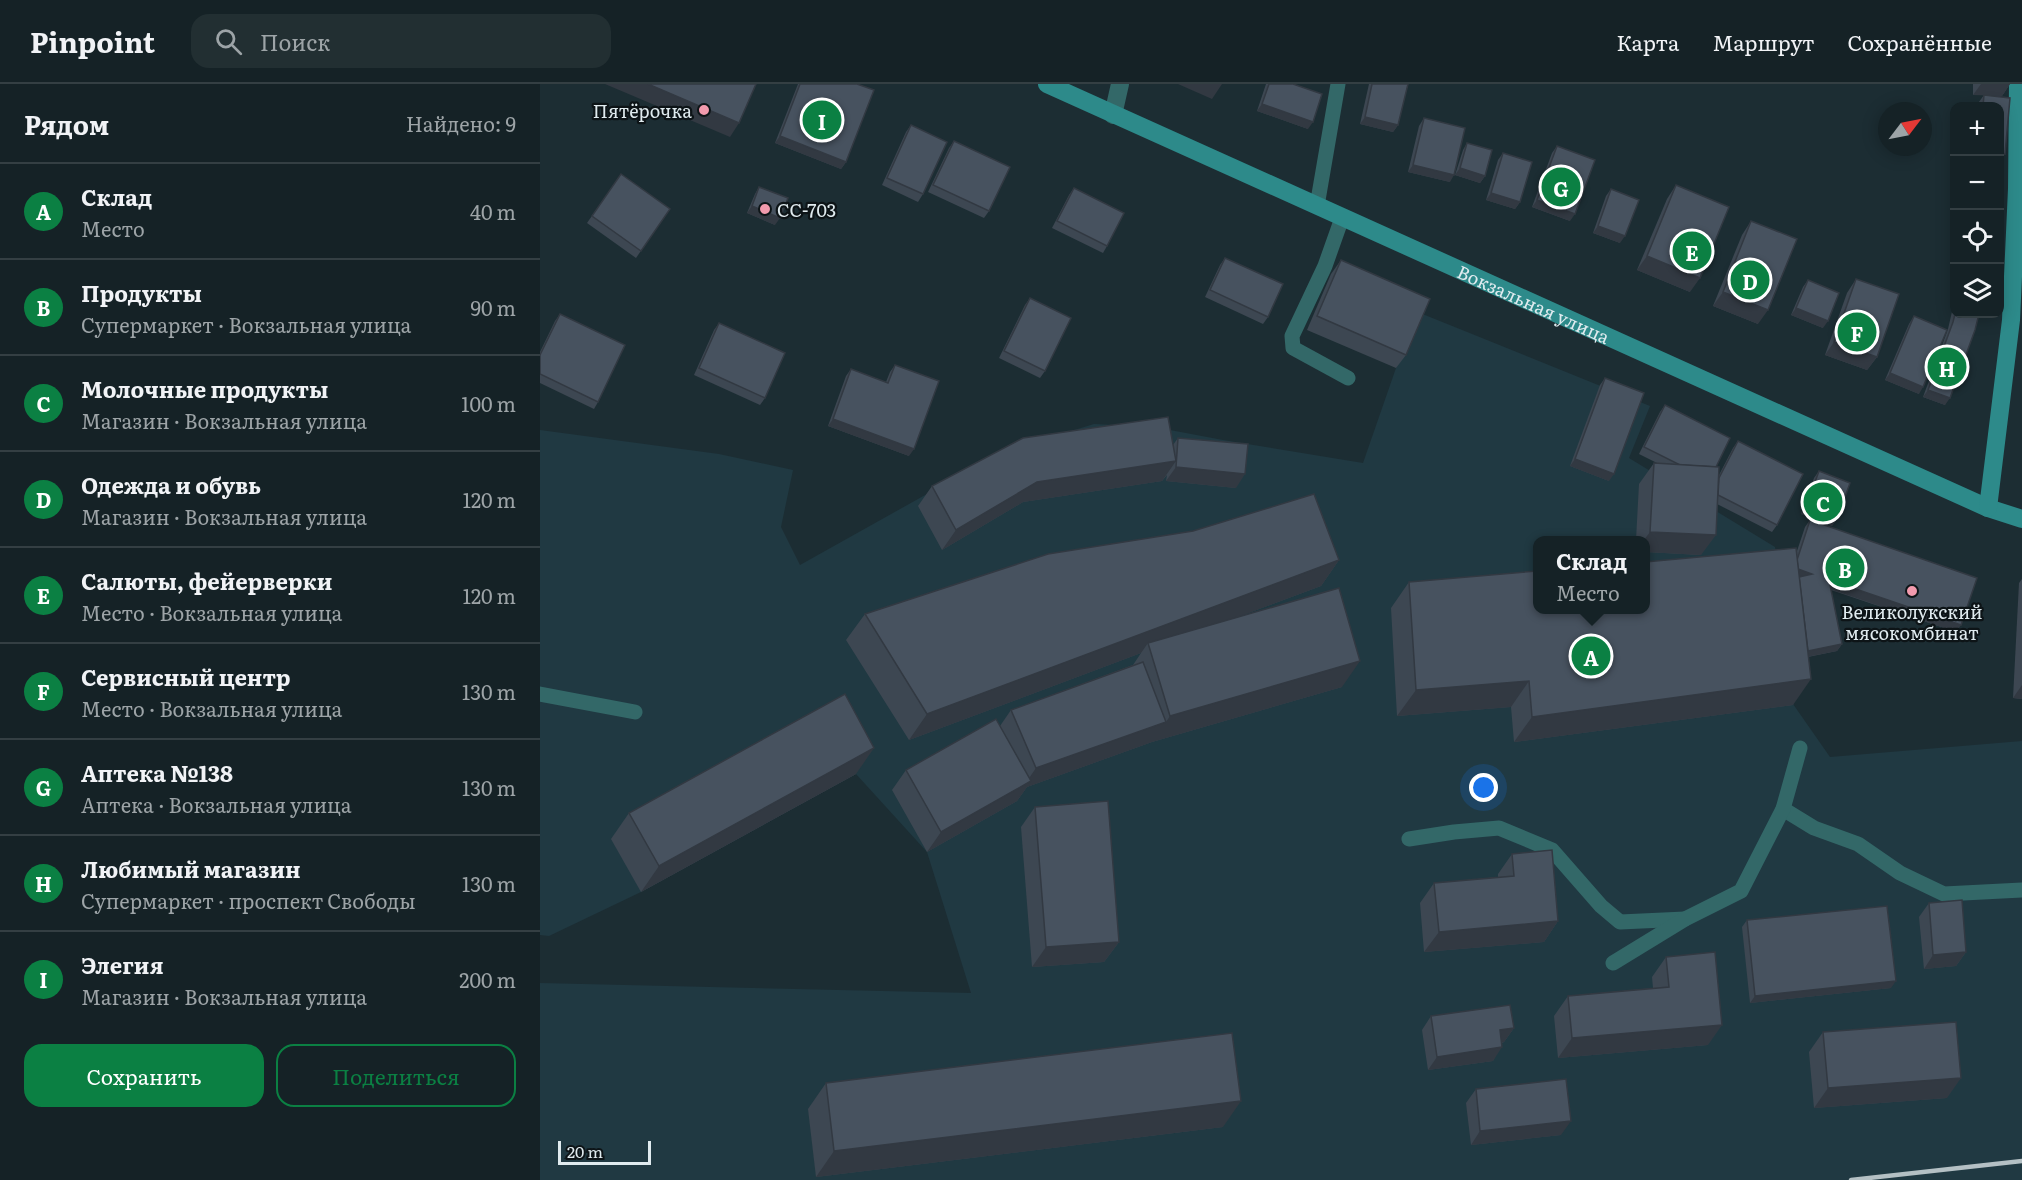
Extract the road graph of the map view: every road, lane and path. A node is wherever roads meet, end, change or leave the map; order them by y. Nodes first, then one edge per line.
1 (1047, 84) edge
2 (1120, 84) edge
3 (1338, 84) edge
4 (2018, 84) edge
5 (1113, 115) junction
6 (1317, 206) junction
7 (1342, 218) junction
8 (1348, 378) dead end
9 (1988, 508) junction
10 (2022, 519) edge
11 (540, 694) edge
12 (634, 712) dead end
13 (1800, 748) dead end
14 (1783, 809) junction
15 (1409, 839) dead end
16 (2022, 890) edge
17 (1685, 919) junction
18 (1613, 963) dead end

1 - 5 main road, Вокзальная улица
2 - 5 street
3 - 6 lane
4 - 9 main road
5 - 6 main road, Вокзальная улица
6 - 7 main road, Вокзальная улица
7 - 8 lane
7 - 9 main road, Вокзальная улица
9 - 10 main road, Вокзальная улица
11 - 12 lane
13 - 14 lane
14 - 16 lane
14 - 17 lane
15 - 17 lane
17 - 18 lane

